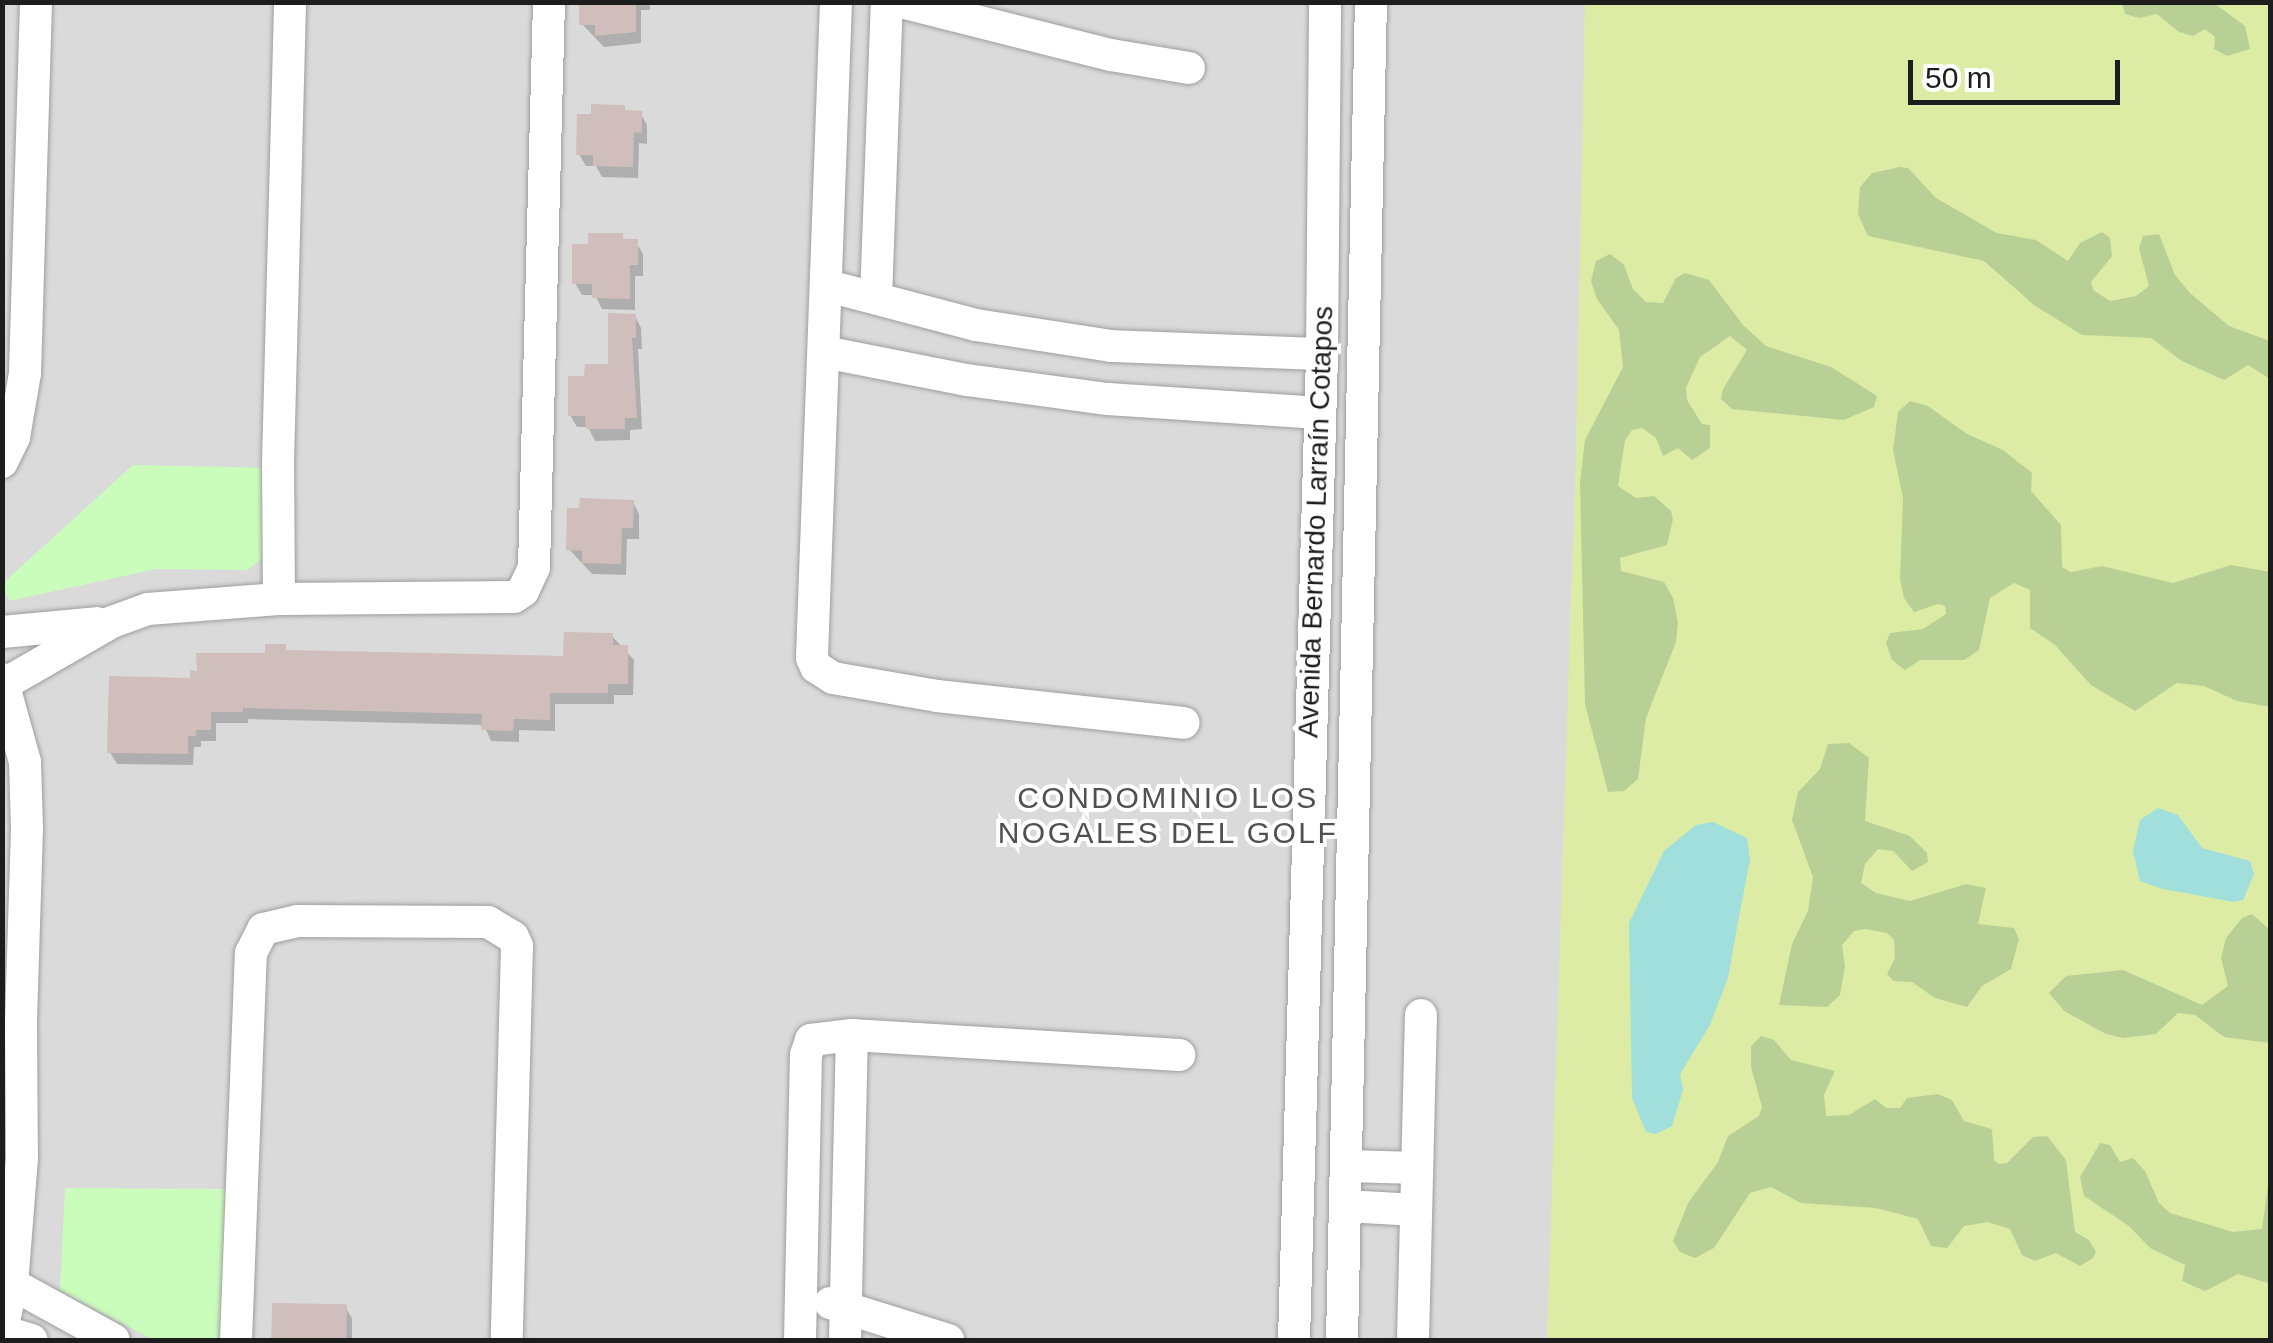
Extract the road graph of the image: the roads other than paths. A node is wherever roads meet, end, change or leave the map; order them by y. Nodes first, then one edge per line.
1 (36, 2) edge
2 (290, 2) edge
3 (549, 2) edge
4 (836, 2) edge
5 (887, 2) edge
6 (900, 2) edge
7 (1325, 2) edge
8 (1371, 2) edge
9 (1189, 68) dead end
10 (15, 261) edge
11 (828, 286) junction
12 (876, 298) junction
13 (824, 352) junction
14 (1322, 354) junction
15 (1320, 413) junction
16 (6, 450) edge
17 (280, 599) junction
18 (112, 622) junction
19 (2, 632) edge
20 (4, 681) edge
21 (1184, 723) dead end
22 (1304, 963) junction
23 (1352, 964) junction
24 (1422, 1015) dead end
25 (852, 1035) junction
26 (1178, 1055) dead end
27 (1347, 1166) junction
28 (1417, 1168) junction
29 (1346, 1206) junction
30 (1416, 1210) junction
31 (12, 1284) junction
32 (802, 1296) junction
33 (847, 1308) junction
34 (2, 1331) edge
35 (32, 1340) edge
36 (114, 1340) edge
37 (236, 1340) edge
38 (507, 1340) edge
39 (800, 1340) edge
40 (845, 1340) edge
41 (948, 1340) edge
42 (1294, 1340) edge
43 (1342, 1340) edge
44 (1413, 1340) edge

1 - 10 street
2 - 17 street
3 - 17 street
4 - 11 street
5 - 12 street
6 - 9 street
7 - 14 street, Avenida Bernardo Larraín Cotapos
8 - 23 street, Avenida Bernardo Larraín Cotapos
10 - 16 street
11 - 12 street
11 - 13 street
12 - 14 street
13 - 15 street
13 - 21 street
14 - 15 street, Avenida Bernardo Larraín Cotapos
15 - 22 street, Avenida Bernardo Larraín Cotapos
17 - 18 street
18 - 19 street
18 - 20 street
20 - 31 street
22 - 23 street
22 - 42 street, Avenida Bernardo Larraín Cotapos
23 - 27 street, Avenida Bernardo Larraín Cotapos
24 - 28 street
25 - 26 street
25 - 32 street
25 - 33 street
27 - 28 street
27 - 29 street, Avenida Bernardo Larraín Cotapos
28 - 30 street
29 - 30 street
29 - 43 street, Avenida Bernardo Larraín Cotapos
30 - 44 street
31 - 34 street
31 - 36 street
32 - 33 street
32 - 39 street
33 - 40 street
33 - 41 street
34 - 35 street
37 - 38 street

